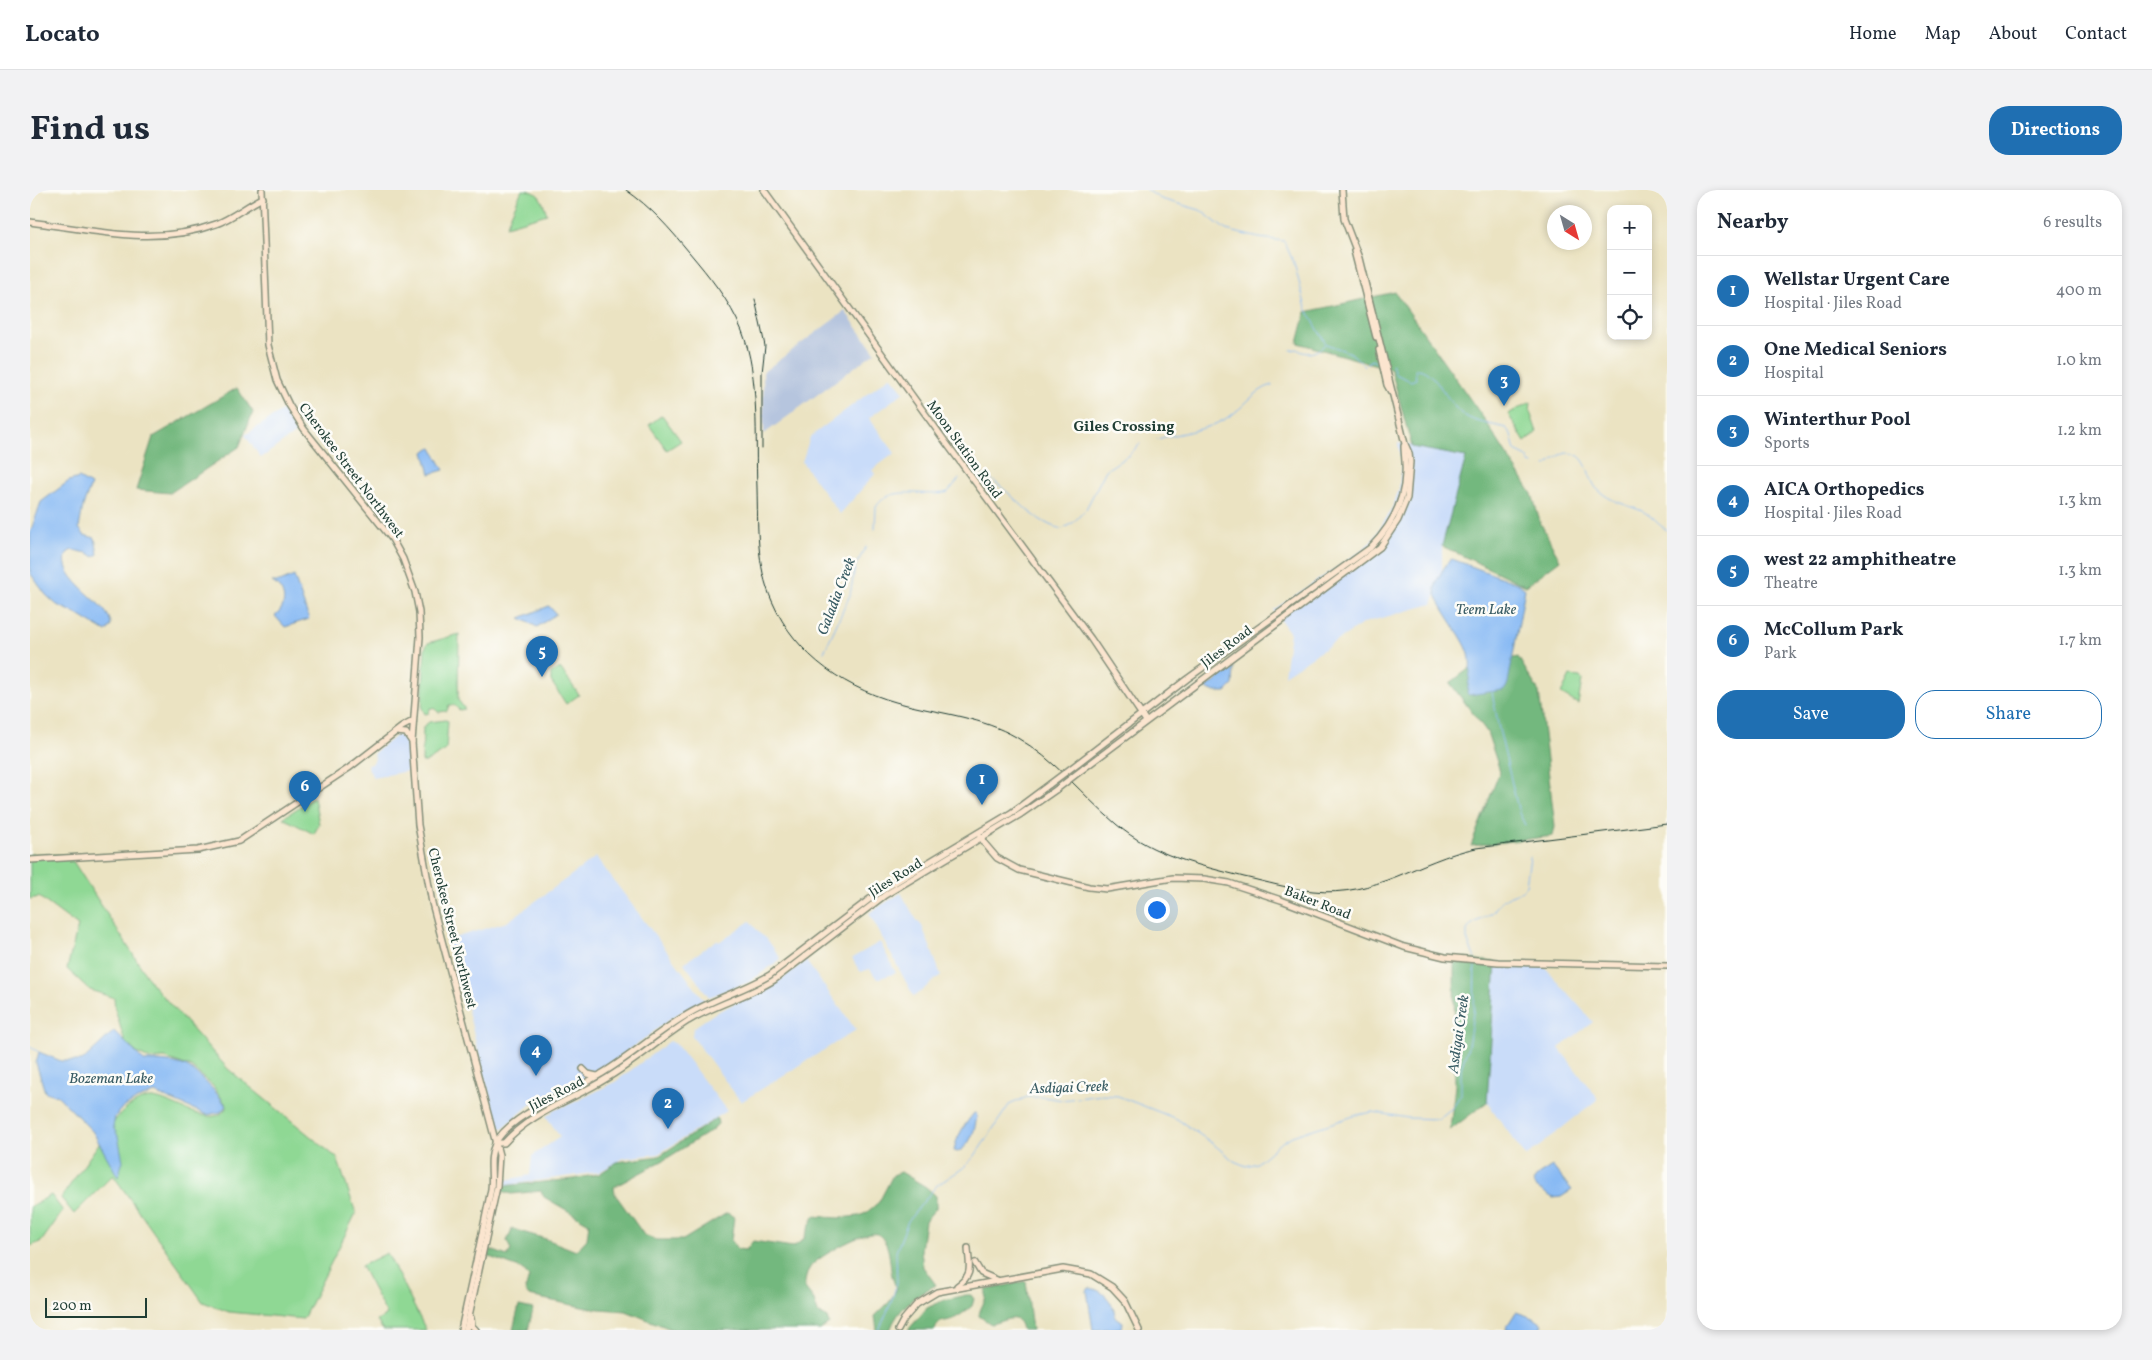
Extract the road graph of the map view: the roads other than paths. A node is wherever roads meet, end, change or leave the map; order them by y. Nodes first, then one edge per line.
1 (262, 190) edge
2 (764, 190) edge
3 (1342, 190) edge
4 (263, 198) junction
5 (30, 222) edge
6 (1404, 444) junction
7 (1141, 714) junction
8 (1146, 721) junction
9 (413, 722) junction
10 (395, 732) junction
11 (412, 742) junction
12 (980, 835) junction
13 (30, 860) edge
14 (1667, 966) edge
15 (582, 1069) dead end
16 (600, 1075) junction
17 (506, 1131) junction
18 (493, 1132) junction
19 (495, 1143) junction
20 (968, 1248) dead end
21 (975, 1263) dead end
22 (998, 1280) junction
23 (955, 1288) junction
24 (469, 1315) junction
25 (459, 1330) edge
26 (466, 1330) edge
27 (476, 1330) edge
28 (898, 1330) edge
29 (1139, 1330) edge

1 - 4 street, Cherokee Street Northwest
2 - 7 street, Moon Station Road
3 - 6 street, Jiles Road
4 - 5 street
4 - 9 street, Cherokee Street Northwest
6 - 7 street, Jiles Road
6 - 8 street, Jiles Road
7 - 8 street, Moon Station Road
7 - 12 street, Jiles Road, bridge
8 - 12 street, Jiles Road, bridge
9 - 10 street
9 - 11 street, Cherokee Street Northwest
10 - 11 street
10 - 13 street
11 - 18 street, Cherokee Street Northwest
12 - 14 street, Baker Road
12 - 16 street, Jiles Road
12 - 19 street, Jiles Road
15 - 16 street
16 - 17 street, Jiles Road
17 - 18 street
17 - 19 street, Jiles Road
18 - 19 street, Cherokee Street Northwest
19 - 24 street, Cherokee Street Northwest
19 - 25 street, Cherokee Street Northwest
20 - 23 street
21 - 22 street
22 - 23 street
22 - 29 street
23 - 28 street
24 - 26 street, Cherokee Street Northwest
24 - 27 street

